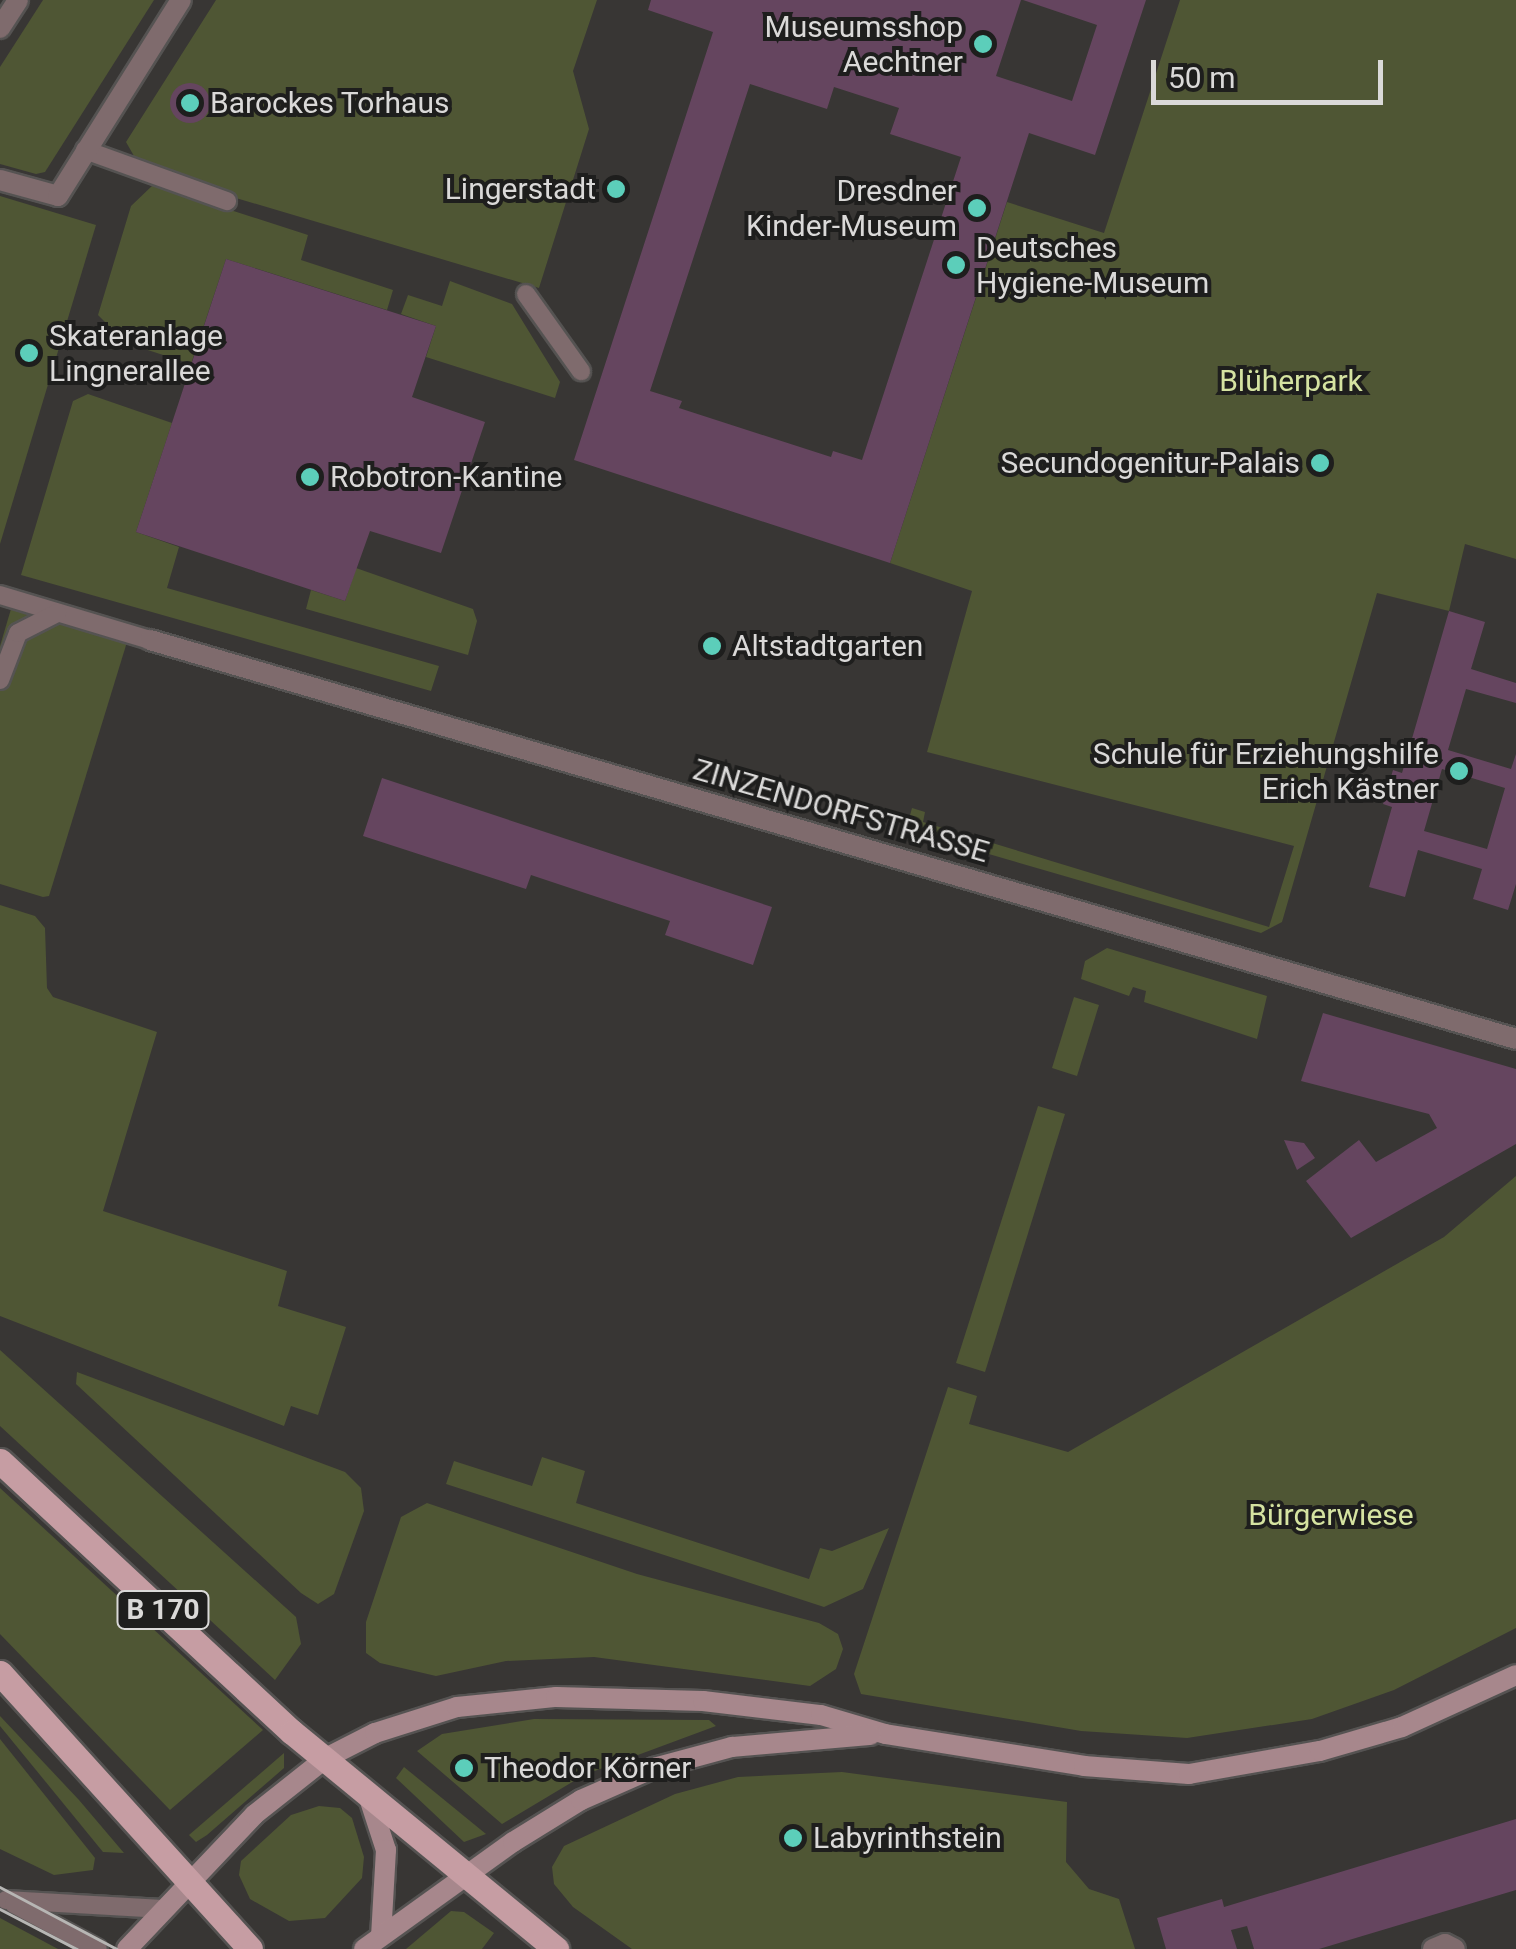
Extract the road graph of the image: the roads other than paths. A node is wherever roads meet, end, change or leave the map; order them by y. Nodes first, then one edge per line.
1 (18, 0) edge
2 (181, 0) edge
3 (0, 28) edge
4 (85, 150) junction
5 (0, 180) edge
6 (226, 201) dead end
7 (526, 294) dead end
8 (581, 371) dead end
9 (0, 595) edge
10 (58, 613) junction
11 (150, 640) joint
12 (0, 680) edge
13 (1516, 1039) edge
14 (0, 1461) edge
15 (0, 1673) edge
16 (1516, 1675) edge
17 (885, 1734) junction
18 (326, 1758) junction
19 (368, 1795) junction
20 (461, 1875) junction
21 (188, 1885) junction
22 (3, 1898) edge
23 (163, 1909) junction
24 (372, 1943) edge
25 (98, 1949) edge
26 (127, 1949) edge
27 (250, 1949) edge
28 (556, 1949) edge
29 (1433, 1949) edge
30 (1456, 1949) edge

1 - 3 street
2 - 4 street
4 - 5 street
4 - 6 lane
7 - 8 lane
9 - 10 lane
10 - 11 lane
10 - 12 lane
11 - 13 street, ZINZENDORFSTRASSE
14 - 18 main road, B 170
15 - 21 main road
16 - 17 main road
17 - 18 main road
17 - 20 main road
18 - 19 main road, B 170
18 - 21 main road
19 - 20 main road, B 170
19 - 24 main road
20 - 24 main road
20 - 28 main road, B 170
21 - 23 main road
21 - 27 main road
22 - 23 lane
22 - 25 lane
23 - 26 main road
29 - 30 street

